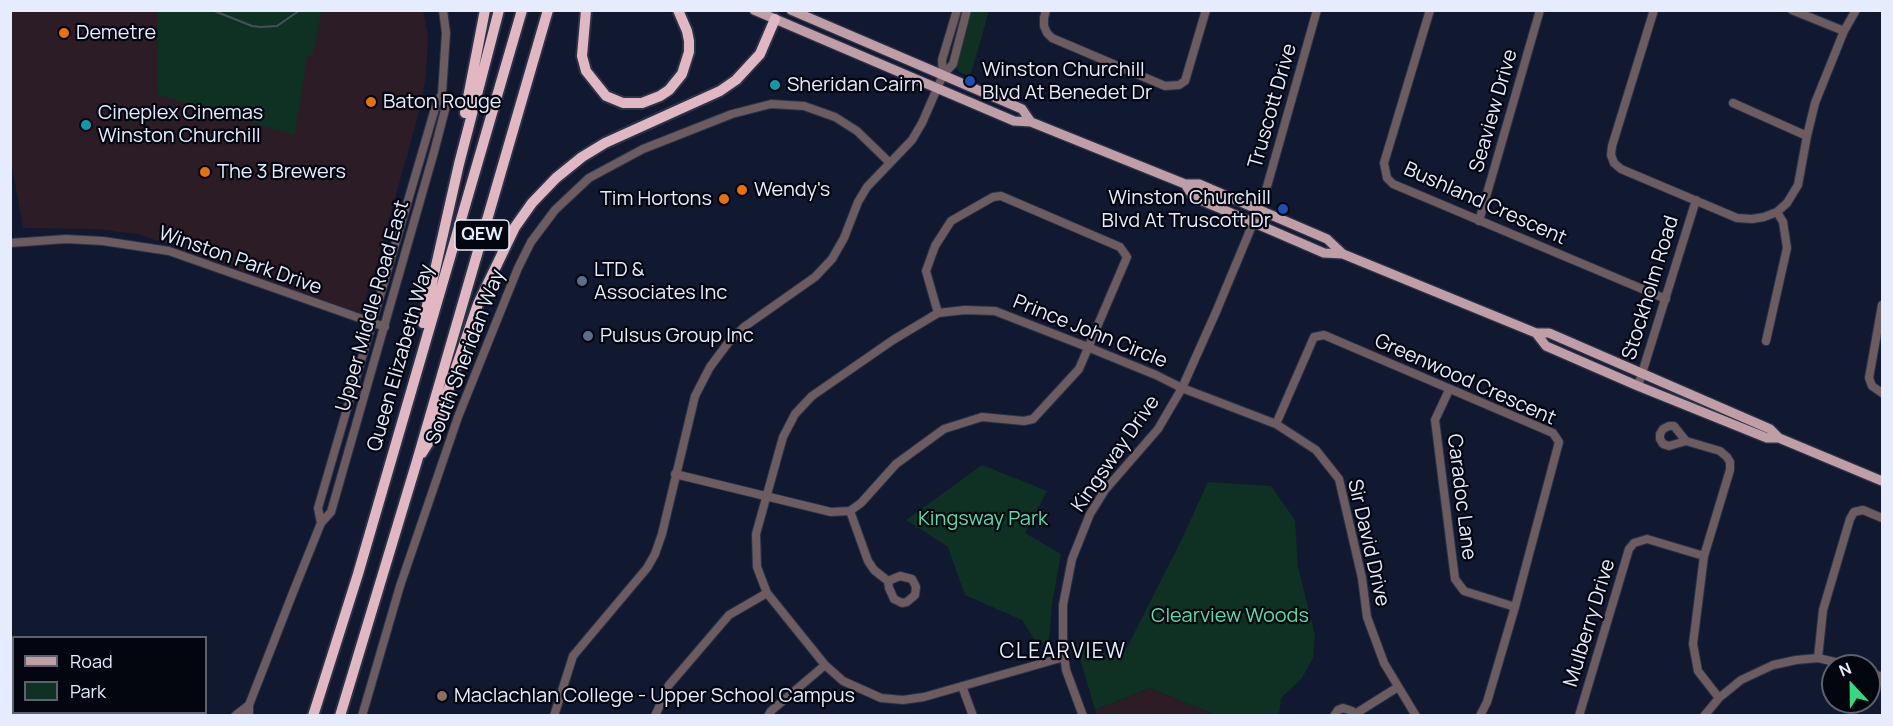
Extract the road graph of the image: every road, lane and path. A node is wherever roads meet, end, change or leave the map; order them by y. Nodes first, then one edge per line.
1 (442, 10) edge
2 (485, 10) edge
3 (499, 10) edge
4 (522, 10) edge
5 (548, 10) edge
6 (586, 10) edge
7 (678, 10) edge
8 (754, 10) edge
9 (791, 10) edge
10 (957, 10) edge
11 (967, 10) edge
12 (1046, 10) edge
13 (1206, 10) edge
14 (1317, 10) edge
15 (1430, 10) edge
16 (1540, 10) edge
17 (1654, 10) edge
18 (1792, 10) edge
19 (1856, 10) edge
20 (776, 15) edge
21 (1844, 31) junction
22 (943, 75) junction
23 (938, 89) junction
24 (442, 94) junction
25 (1733, 103) dead end
26 (1031, 122) junction
27 (1807, 136) junction
28 (889, 162) junction
29 (459, 164) junction
30 (1185, 184) junction
31 (1696, 200) junction
32 (1258, 209) junction
33 (1777, 212) junction
34 (1253, 222) junction
35 (1479, 222) junction
36 (10, 243) edge
37 (1343, 254) junction
38 (1666, 300) junction
39 (1882, 305) edge
40 (938, 313) junction
41 (372, 324) junction
42 (385, 327) junction
43 (1536, 333) junction
44 (1766, 341) dead end
45 (1090, 348) junction
46 (419, 362) junction
47 (1643, 372) junction
48 (1638, 386) junction
49 (1182, 388) junction
50 (1449, 390) junction
51 (1882, 393) edge
52 (1276, 424) junction
53 (1779, 438) junction
54 (1686, 441) dead end
55 (417, 461) junction
56 (675, 474) junction
57 (1882, 481) edge
58 (766, 496) junction
59 (850, 511) junction
60 (1882, 518) edge
61 (321, 523) junction
62 (1704, 556) junction
63 (888, 581) dead end
64 (766, 593) junction
65 (1515, 607) junction
66 (1064, 657) junction
67 (1818, 658) junction
68 (1821, 659) edge
69 (825, 665) junction
70 (962, 686) junction
71 (1398, 687) junction
72 (1719, 698) junction
73 (249, 705) junction
74 (1355, 715) edge
75 (235, 716) edge
76 (249, 716) edge
77 (313, 716) edge
78 (340, 716) edge
79 (362, 716) edge
80 (554, 716) edge
81 (655, 716) edge
82 (768, 716) edge
83 (973, 716) edge
84 (1083, 716) edge
85 (1334, 716) edge
86 (1416, 716) edge
87 (1480, 716) edge
88 (1580, 716) edge
89 (1704, 716) edge

1 - 24 street, Upper Middle Road East
2 - 29 highway
3 - 29 highway
4 - 46 highway, Queen Elizabeth Way / QEW
5 - 55 highway, QEW
6 - 7 highway
8 - 20 main road
9 - 22 main road
10 - 22 street
11 - 22 street
12 - 13 street
14 - 32 street, Truscott Drive
15 - 35 street, Bushland Crescent
16 - 35 street, Seaview Drive
17 - 31 street
18 - 21 street
19 - 21 street
20 - 23 main road
20 - 55 highway
21 - 27 street
22 - 23 street
22 - 26 main road
23 - 26 main road
23 - 28 street
24 - 41 street, Upper Middle Road East
24 - 42 street, Upper Middle Road East
25 - 27 street
26 - 30 main road
27 - 33 street
28 - 56 street
28 - 79 street, South Sheridan Way
29 - 46 highway
30 - 32 main road
30 - 34 main road
31 - 33 street
31 - 38 street, Stockholm Road
32 - 34 street, Truscott Drive
32 - 37 main road
33 - 44 street
34 - 37 main road
34 - 49 street, Kingsway Drive
35 - 38 street, Bushland Crescent
36 - 41 street, Winston Park Drive
37 - 43 main road
38 - 47 street, Stockholm Road
39 - 51 street
40 - 45 street, Prince John Circle
40 - 45 street
40 - 58 street, Prince John Circle
41 - 42 street, Winston Park Drive
41 - 61 street, Upper Middle Road East
42 - 61 street, Upper Middle Road East
43 - 47 main road
43 - 48 main road
45 - 49 street, Prince John Circle
45 - 59 street
46 - 77 highway, Queen Elizabeth Way / QEW
47 - 48 street, Stockholm Road
47 - 53 main road
48 - 53 main road
49 - 52 street, Sir David Drive
49 - 66 street, Kingsway Drive
50 - 52 street, Greenwood Crescent
50 - 65 street, Caradoc Lane
50 - 65 street, Greenwood Crescent
52 - 71 street, Sir David Drive
53 - 57 main road
54 - 62 street
55 - 78 highway, QEW
56 - 58 street
56 - 80 street
58 - 59 street
58 - 64 street, Prince John Circle
59 - 63 street
60 - 67 street
61 - 73 street, Upper Middle Road East
62 - 72 street
62 - 88 street, Mulberry Drive
64 - 69 street, Prince John Circle
64 - 81 street
65 - 87 street, Greenwood Crescent
66 - 70 street, Prince John Circle
66 - 84 street, Kingsway Drive
67 - 68 street
67 - 72 street
69 - 70 street, Prince John Circle
69 - 82 street
70 - 83 street
71 - 74 street
71 - 86 street, Sir David Drive
72 - 89 street
73 - 75 street
73 - 76 street, Upper Middle Road East
74 - 85 street

